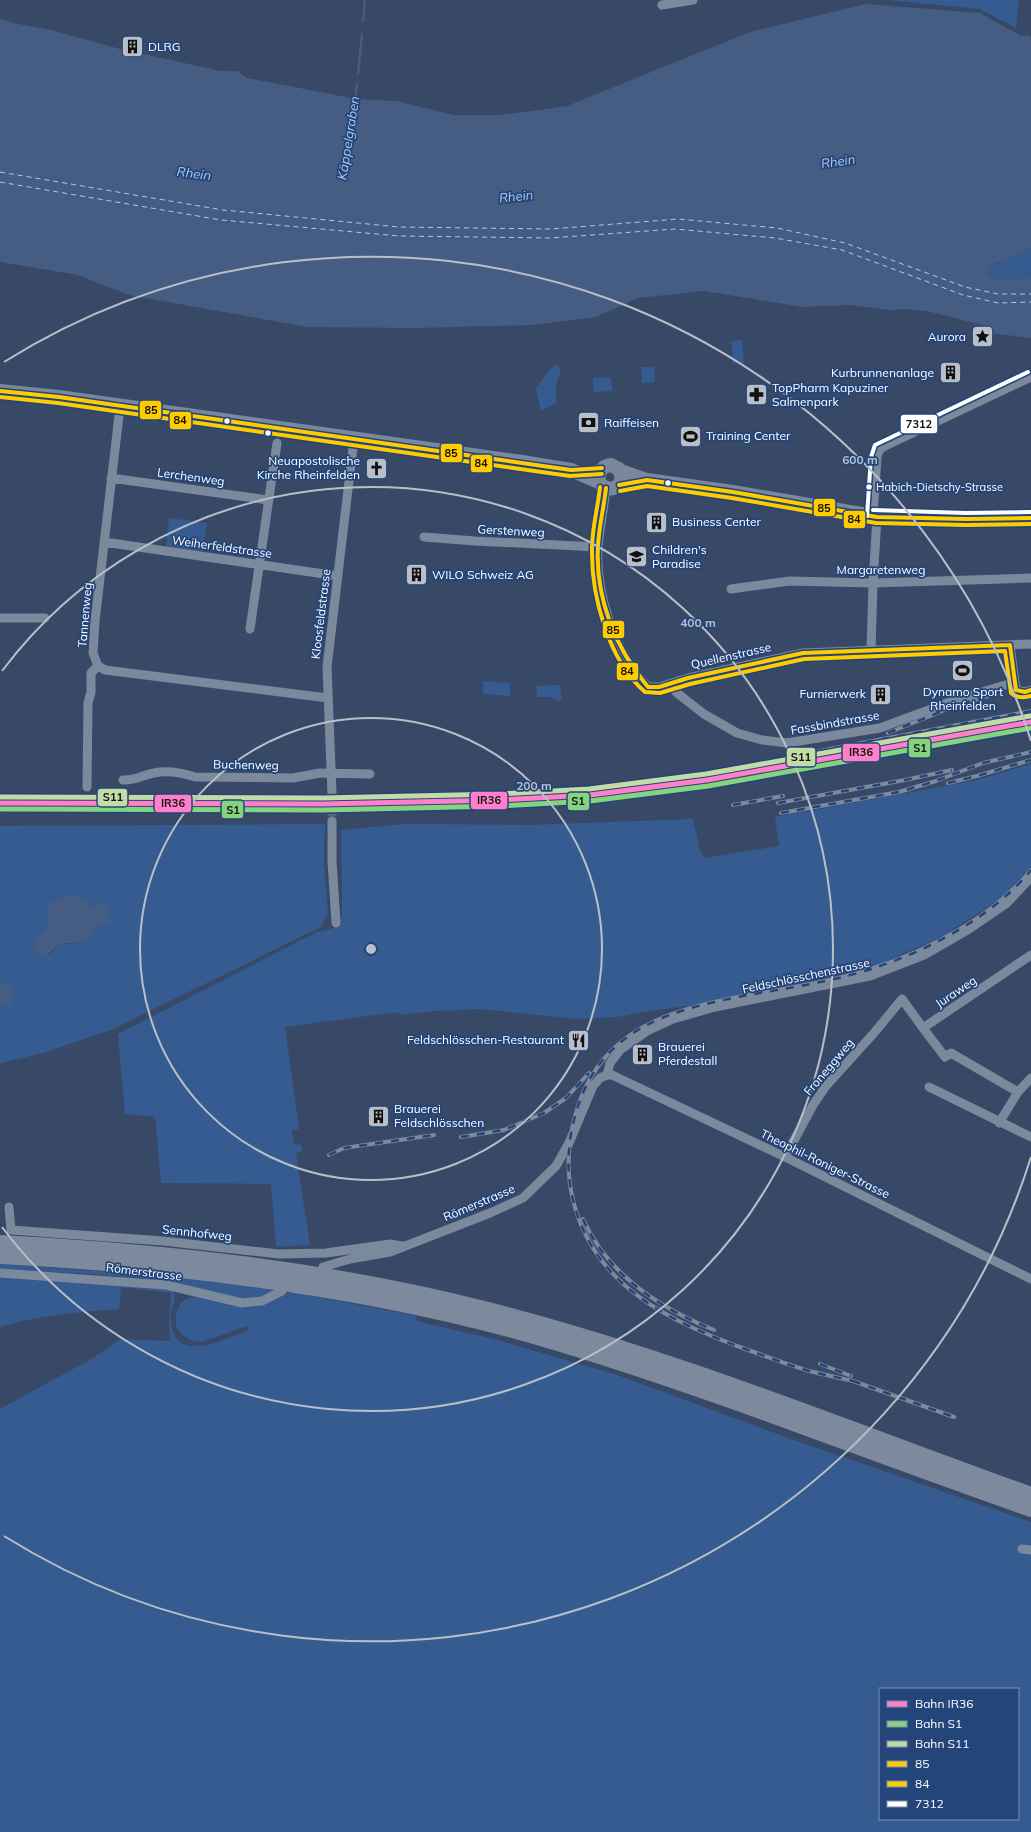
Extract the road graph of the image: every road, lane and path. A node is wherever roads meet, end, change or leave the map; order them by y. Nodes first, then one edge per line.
1 (693, 0) edge
2 (662, 5) dead end
3 (1031, 377) edge
4 (0, 391) edge
5 (120, 406) junction
6 (354, 439) junction
7 (277, 443) dead end
8 (111, 478) junction
9 (609, 479) junction
10 (268, 500) junction
11 (875, 516) junction
12 (1031, 518) edge
13 (424, 537) dead end
14 (104, 542) junction
15 (598, 547) junction
16 (259, 564) junction
17 (338, 576) junction
18 (1031, 578) edge
19 (873, 583) junction
20 (731, 589) dead end
21 (0, 618) edge
22 (45, 618) dead end
23 (250, 629) dead end
24 (1031, 644) edge
25 (1010, 645) junction
26 (871, 650) junction
27 (98, 666) junction
28 (1015, 682) junction
29 (670, 684) junction
30 (1031, 690) edge
31 (328, 698) junction
32 (332, 773) junction
33 (370, 774) dead end
34 (123, 780) dead end
35 (87, 787) dead end
36 (332, 794) tunnel mouth
37 (332, 821) tunnel mouth
38 (1031, 877) edge
39 (336, 923) dead end
40 (1031, 955) edge
41 (923, 1028) junction
42 (607, 1075) junction
43 (1031, 1078) edge
44 (929, 1087) dead end
45 (1018, 1092) junction
46 (999, 1122) junction
47 (1031, 1137) edge
48 (785, 1156) junction
49 (9, 1207) dead end
50 (0, 1243) edge
51 (402, 1246) junction
52 (0, 1256) edge
53 (323, 1267) dead end
54 (0, 1273) edge
55 (1031, 1279) edge
56 (282, 1291) dead end
57 (1031, 1495) edge
58 (1031, 1509) edge

1 - 2 street
3 - 11 street
4 - 5 main road
5 - 6 main road
5 - 8 street, Tannenweg
6 - 9 main road
6 - 17 street, Kloosfeldstrasse
7 - 10 street
8 - 10 street, Lerchenweg
8 - 14 street, Tannenweg
9 - 11 main road
9 - 15 street, Quellenstrasse
10 - 16 street
11 - 12 main road
11 - 19 street
13 - 15 street, Gerstenweg
14 - 16 street, Weiherfeldstrasse
14 - 27 street, Tannenweg
15 - 29 street, Quellenstrasse
16 - 17 street, Weiherfeldstrasse
16 - 23 street
17 - 31 street, Kloosfeldstrasse
18 - 19 street, Margaretenweg
19 - 20 street, Margaretenweg
19 - 26 street
21 - 22 street
24 - 25 street, Quellenstrasse
25 - 26 street, Quellenstrasse
25 - 28 street
26 - 29 street, Quellenstrasse
27 - 31 street
27 - 35 street
28 - 29 street, Fassbindstrasse
28 - 30 street
31 - 32 street, Kloosfeldstrasse
32 - 33 street, Buchenweg
32 - 34 street, Buchenweg
32 - 36 street, Kloosfeldstrasse
37 - 39 street
38 - 42 street, Feldschlösschenstrasse
40 - 41 street, Juraweg
41 - 45 street
41 - 48 street, Froneggweg
42 - 48 street, Theophil-Roniger-Strasse
42 - 51 street, Römerstrasse
43 - 45 street
44 - 46 street
45 - 46 street
46 - 47 street
48 - 55 street, Theophil-Roniger-Strasse
49 - 51 street, Sennhofweg
50 - 57 highway
51 - 53 street, Römerstrasse
52 - 58 highway
54 - 56 street, Römerstrasse

